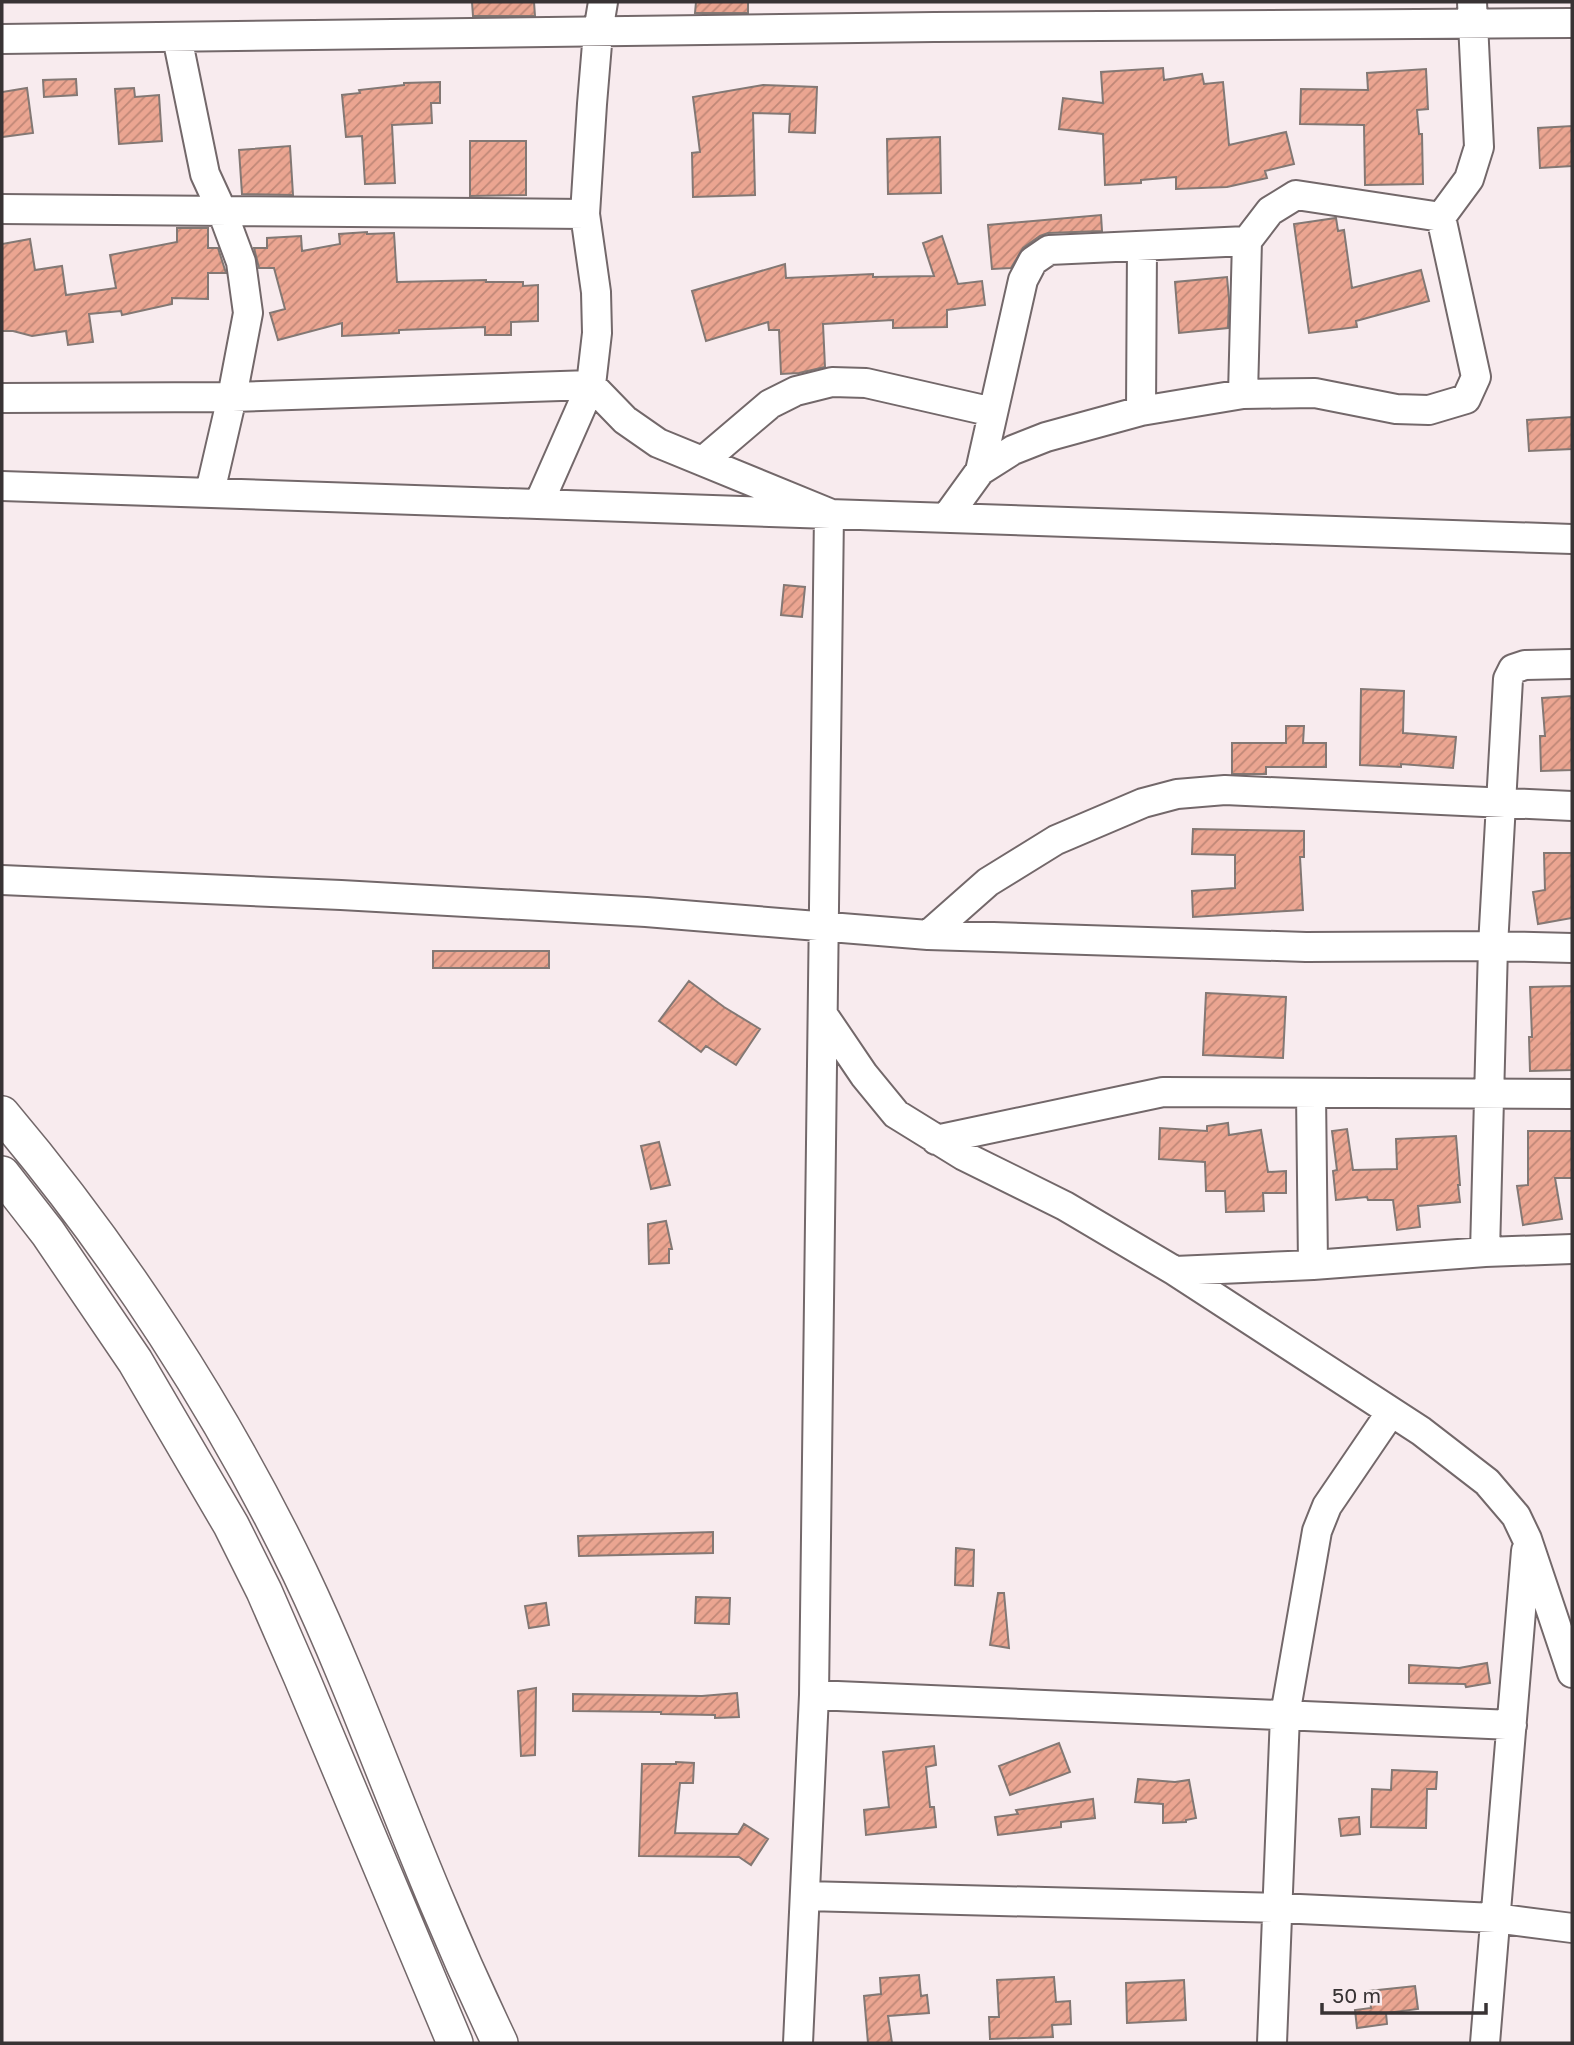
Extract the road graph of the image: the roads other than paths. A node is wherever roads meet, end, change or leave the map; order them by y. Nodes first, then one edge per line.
1 (603, 2) edge
2 (1472, 13) edge
3 (934, 15) edge
4 (1572, 23) edge
5 (598, 32) junction
6 (177, 37) junction
7 (2, 39) edge
8 (2, 209) edge
9 (222, 211) junction
10 (585, 214) junction
11 (1441, 217) junction
12 (1247, 241) junction
13 (1142, 246) junction
14 (591, 385) junction
15 (1243, 394) junction
16 (232, 397) junction
17 (2, 398) edge
18 (1141, 411) junction
19 (993, 412) junction
20 (703, 461) junction
21 (980, 471) junction
22 (2, 486) edge
23 (210, 492) junction
24 (539, 503) junction
25 (830, 513) junction
26 (946, 518) junction
27 (1572, 538) edge
28 (1572, 664) edge
29 (1502, 803) junction
30 (1572, 806) edge
31 (2, 880) edge
32 (823, 925) junction
33 (928, 936) junction
34 (1493, 946) junction
35 (1572, 948) edge
36 (824, 1016) junction
37 (1311, 1093) junction
38 (1490, 1094) junction
39 (1572, 1094) edge
40 (2, 1114) edge
41 (936, 1140) junction
42 (2, 1174) edge
43 (1572, 1250) edge
44 (1485, 1252) junction
45 (1313, 1265) junction
46 (1175, 1271) junction
47 (167, 1337) junction
48 (135, 1362) junction
49 (1391, 1412) junction
50 (1527, 1539) junction
51 (1572, 1673) edge
52 (814, 1695) junction
53 (1285, 1715) junction
54 (1512, 1724) junction
55 (805, 1896) junction
56 (1278, 1908) junction
57 (1495, 1917) junction
58 (1572, 1928) edge
59 (455, 2043) edge
60 (500, 2043) edge
61 (798, 2043) edge
62 (1272, 2043) edge
63 (1485, 2043) edge

1 - 5 street
2 - 3 street
2 - 4 street
2 - 11 street
3 - 5 street
5 - 6 street
5 - 10 street
6 - 7 street
6 - 9 street
8 - 9 street
9 - 10 street
9 - 16 street
10 - 14 street
11 - 12 street
11 - 15 street
12 - 13 street
12 - 15 street
13 - 18 street
13 - 19 street
14 - 16 street
14 - 20 street
14 - 24 street
15 - 18 street
16 - 17 street
16 - 23 street
18 - 21 street
19 - 20 street
19 - 21 street
20 - 25 street
21 - 26 street
22 - 23 street
23 - 24 street
24 - 25 street
25 - 26 street
25 - 32 street
26 - 27 street
28 - 29 street
29 - 30 street
29 - 33 street
29 - 34 street
31 - 32 street
32 - 33 street
32 - 36 street
33 - 34 street
34 - 35 street
34 - 38 street
36 - 41 street
36 - 52 street
37 - 38 street
37 - 41 street
37 - 45 street
38 - 39 street
38 - 44 street
40 - 47 main road
41 - 46 street
42 - 48 main road
43 - 44 street
44 - 45 street
45 - 46 street
46 - 49 street
47 - 48 main road
47 - 60 main road
48 - 59 main road
49 - 50 street
49 - 53 street
50 - 51 street
50 - 54 street
52 - 53 street
52 - 55 street
53 - 54 street
53 - 56 street
54 - 57 street
55 - 56 street
55 - 61 street
56 - 57 street
56 - 62 street
57 - 58 street
57 - 63 street

